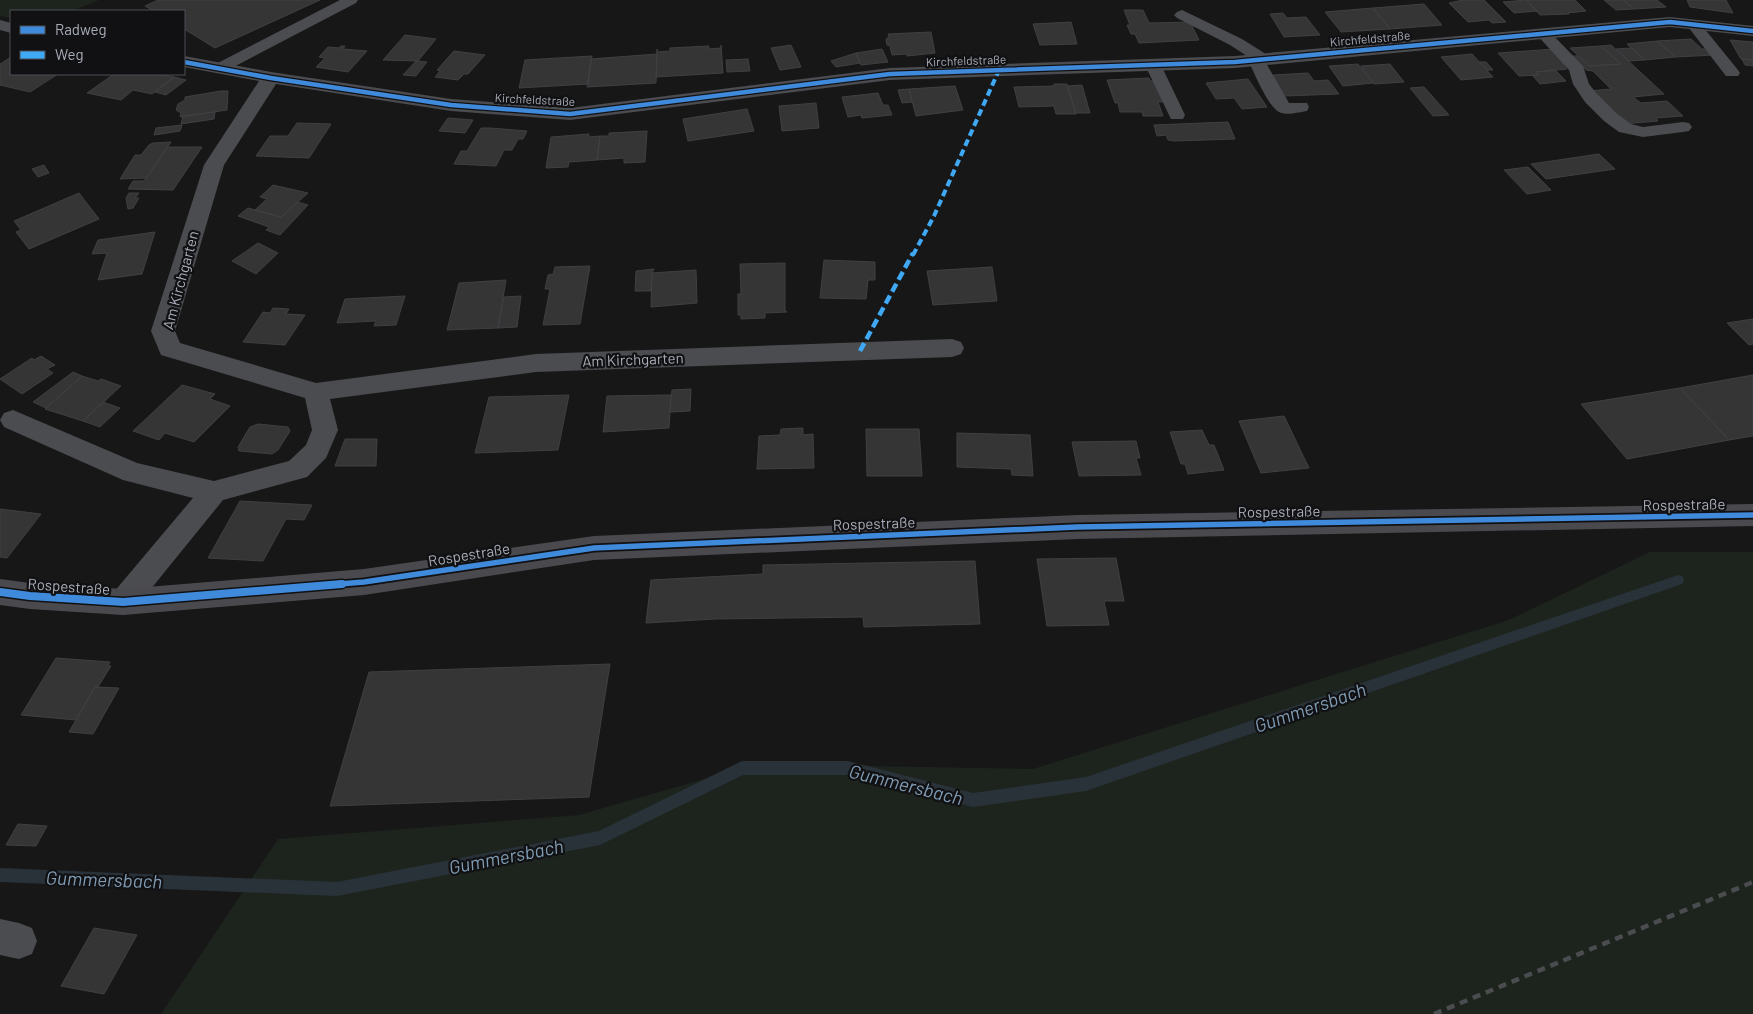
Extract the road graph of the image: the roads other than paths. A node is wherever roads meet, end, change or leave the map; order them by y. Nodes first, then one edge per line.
1 (351, 0) edge
2 (1182, 15) dead end
3 (1694, 25) junction
4 (1753, 31) edge
5 (1544, 34) junction
6 (1259, 59) junction
7 (185, 62) edge
8 (1154, 65) junction
9 (218, 68) junction
10 (1732, 73) dead end
11 (271, 78) junction
12 (1301, 107) dead end
13 (1177, 115) dead end
14 (1683, 127) dead end
15 (952, 348) dead end
16 (316, 392) junction
17 (13, 420) dead end
18 (214, 492) junction
19 (1753, 515) edge
20 (0, 592) edge
21 (124, 602) junction

1 - 9 lane
2 - 6 lane
3 - 4 street, Kirchfeldstraße
3 - 5 street, Kirchfeldstraße
3 - 10 lane
5 - 6 street, Kirchfeldstraße
5 - 14 lane
6 - 8 street, Kirchfeldstraße
6 - 12 lane
7 - 9 street, Kirchfeldstraße
8 - 11 street, Kirchfeldstraße
8 - 13 lane
9 - 11 street, Kirchfeldstraße
11 - 16 street, Am Kirchgarten
15 - 16 street, Am Kirchgarten
16 - 18 street
17 - 18 street
18 - 21 street
19 - 21 street, Rospestraße
20 - 21 street, Rospestraße

